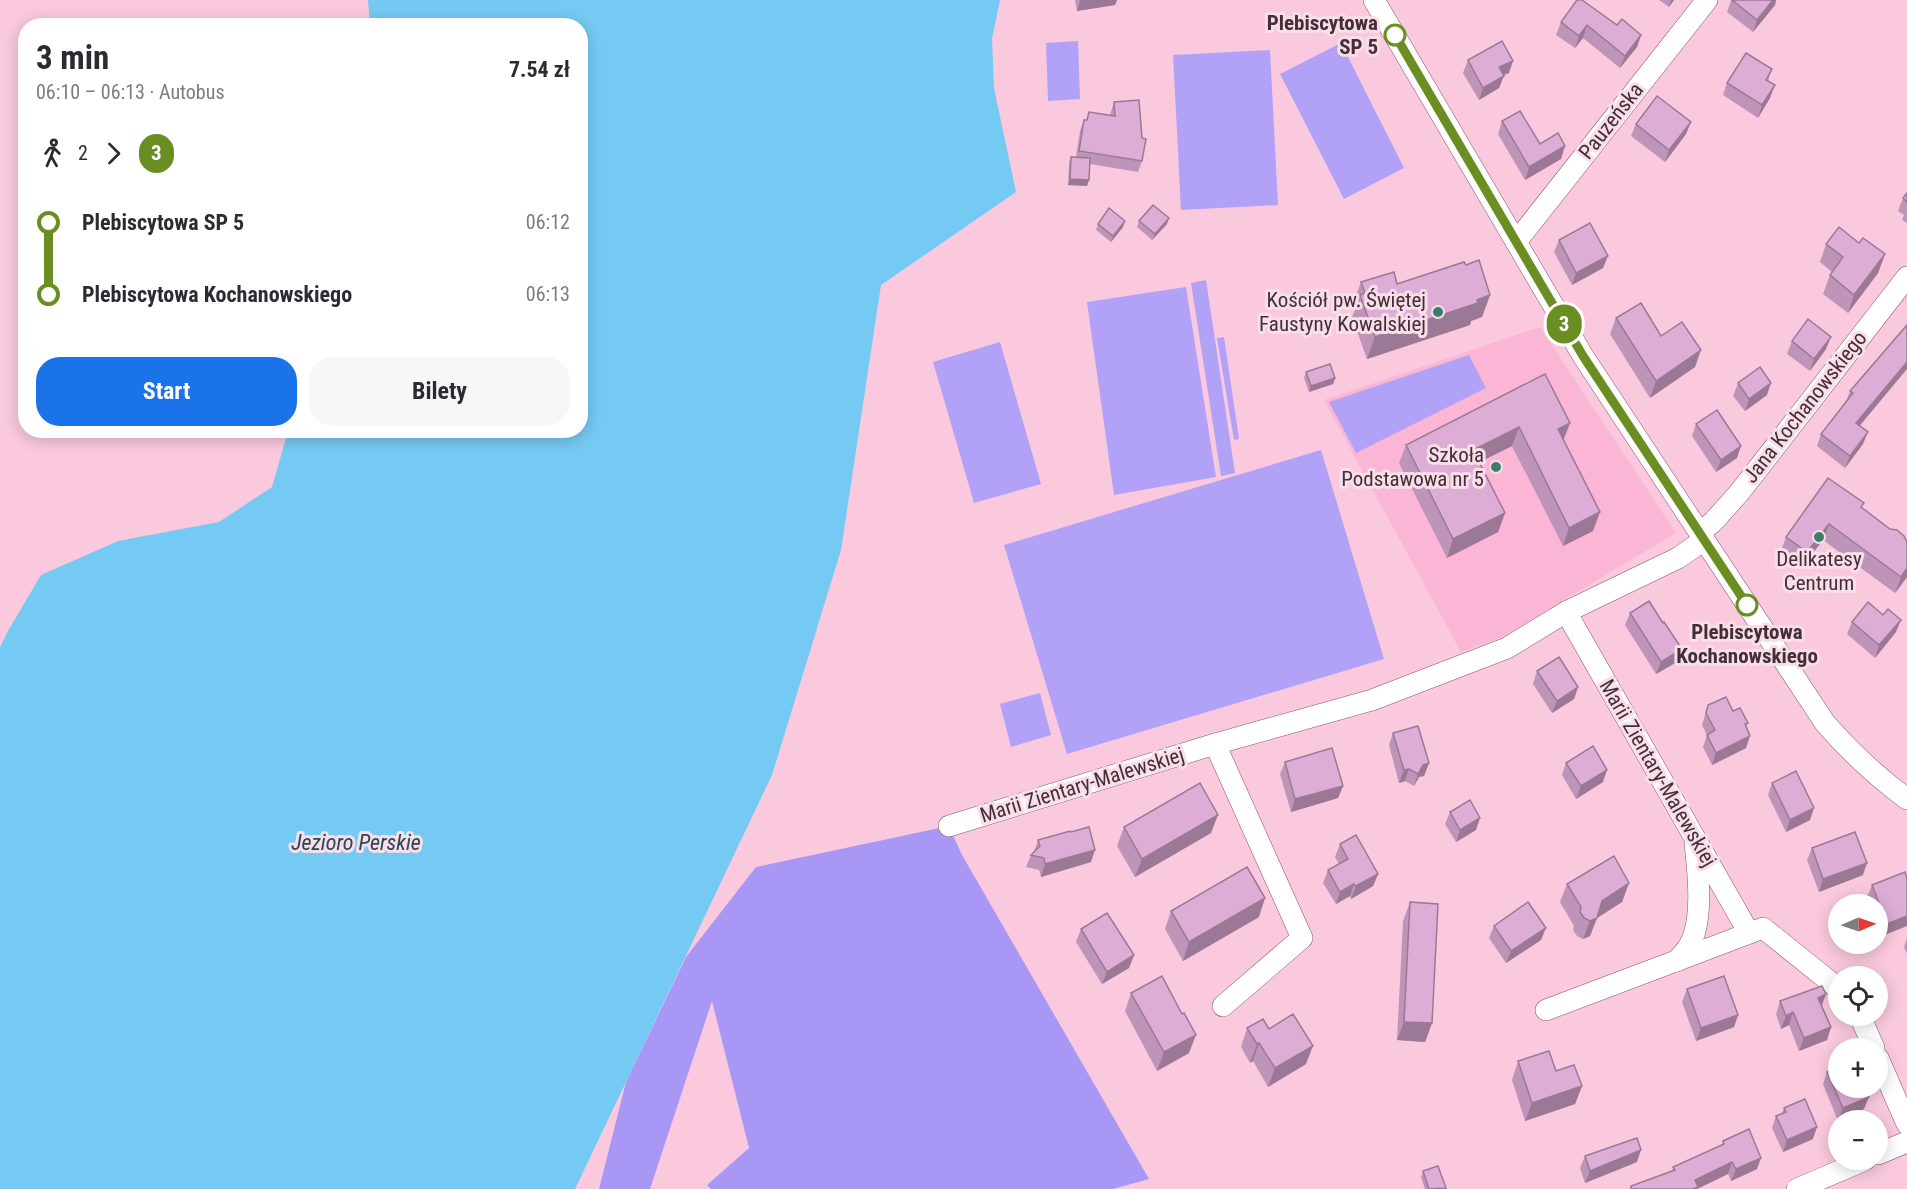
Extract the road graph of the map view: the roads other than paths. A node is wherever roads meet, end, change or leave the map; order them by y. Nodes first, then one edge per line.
1 (1374, 0) edge
2 (1707, 0) edge
3 (1516, 242) junction
4 (1907, 277) edge
5 (1701, 537) junction
6 (1566, 612) junction
7 (1215, 744) junction
8 (1906, 795) edge
9 (949, 826) dead end
10 (1694, 837) junction
11 (1749, 933) junction
12 (1677, 961) junction
13 (1828, 980) edge
14 (1223, 1006) dead end
15 (1546, 1010) dead end
16 (1888, 1081) edge
17 (1907, 1124) edge
18 (1907, 1142) edge
19 (1888, 1150) edge
20 (1842, 1170) edge
21 (1797, 1189) edge

1 - 3 street
2 - 3 street, Pauzeńska
3 - 5 street
4 - 5 street, Jana Kochanowskiego
5 - 6 street, Marii Zientary-Malewskiej
5 - 8 street
6 - 7 street, Marii Zientary-Malewskiej
6 - 10 street, Marii Zientary-Malewskiej
7 - 9 street, Marii Zientary-Malewskiej
7 - 14 street
10 - 11 street, Marii Zientary-Malewskiej
10 - 12 street
11 - 12 street
11 - 13 street
12 - 15 street
16 - 17 street
18 - 19 street
20 - 21 street

